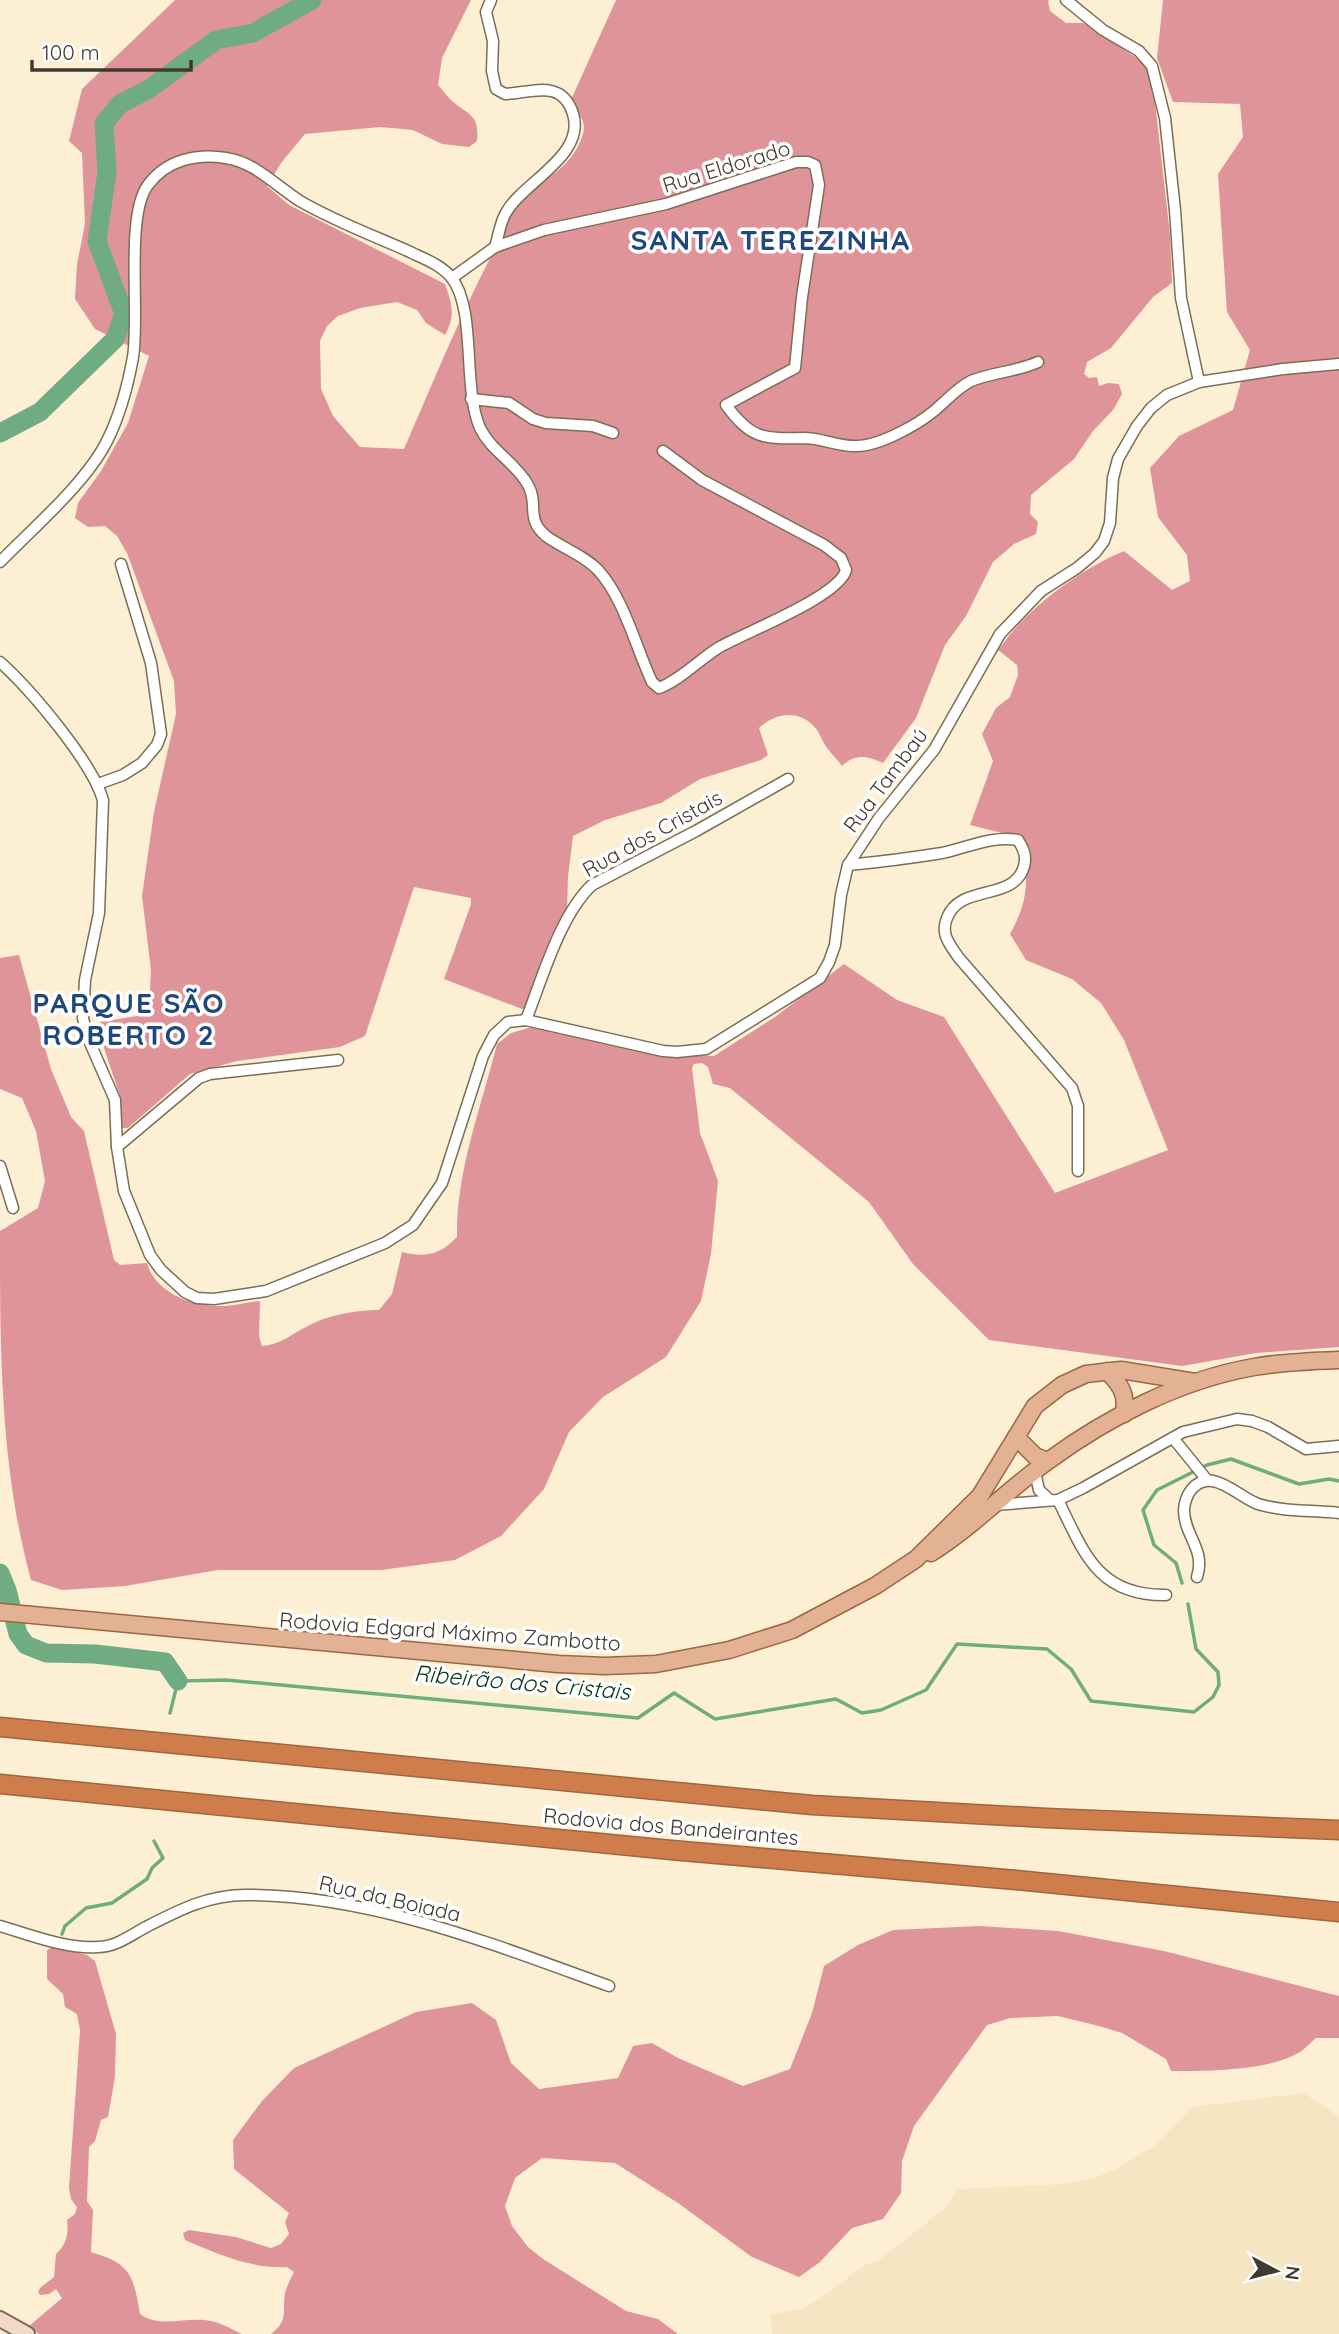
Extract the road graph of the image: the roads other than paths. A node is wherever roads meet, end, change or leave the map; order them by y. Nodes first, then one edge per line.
1 (491, 0) edge
2 (1066, 0) edge
3 (495, 247) junction
4 (452, 278) junction
5 (1038, 362) dead end
6 (1339, 364) edge
7 (1199, 382) junction
8 (471, 399) junction
9 (613, 433) dead end
10 (663, 451) dead end
11 (0, 562) edge
12 (121, 564) dead end
13 (0, 662) edge
14 (788, 779) dead end
15 (98, 784) junction
16 (848, 865) junction
17 (526, 1020) junction
18 (338, 1060) dead end
19 (117, 1147) junction
20 (0, 1166) edge
21 (1078, 1171) dead end
22 (13, 1208) dead end
23 (1339, 1360) edge
24 (1107, 1371) junction
25 (1195, 1381) junction
26 (1124, 1414) junction
27 (1016, 1437) junction
28 (1173, 1438) junction
29 (1339, 1446) edge
30 (1041, 1466) junction
31 (1207, 1480) junction
32 (1054, 1500) junction
33 (993, 1505) junction
34 (1339, 1513) edge
35 (916, 1559) junction
36 (1197, 1577) dead end
37 (1166, 1595) dead end
38 (0, 1612) edge
39 (0, 1727) edge
40 (0, 1784) edge
41 (1339, 1830) edge
42 (1339, 1912) edge
43 (0, 1926) edge
44 (609, 1986) dead end
45 (0, 2319) edge
46 (26, 2334) edge

1 - 3 street
2 - 7 street
3 - 4 street, Rua Eldorado
3 - 5 street, Rua Eldorado
4 - 8 street
4 - 11 street
6 - 7 street, Rua Tambaú
7 - 16 street, Rua Tambaú
8 - 9 street
8 - 10 street
12 - 15 street
13 - 15 street
14 - 17 street, Rua dos Cristais
15 - 19 street
16 - 17 street, Rua Tambaú
16 - 21 street
17 - 19 street
18 - 19 street
20 - 22 street
23 - 25 main road, Rodovia Edgard Máximo Zambotto
24 - 25 main road, Rodovia Edgard Máximo Zambotto
24 - 26 main road
24 - 27 main road, Rodovia Edgard Máximo Zambotto
25 - 26 main road, Rodovia Edgard Máximo Zambotto
26 - 30 main road, Rodovia Edgard Máximo Zambotto
27 - 30 main road
27 - 35 main road, Rodovia Edgard Máximo Zambotto
28 - 29 street
28 - 31 street
28 - 32 street
30 - 32 street
30 - 33 main road, Rodovia Edgard Máximo Zambotto
31 - 34 street
31 - 36 street
32 - 33 street
32 - 37 street
33 - 35 main road, Rodovia Edgard Máximo Zambotto
35 - 38 main road, Rodovia Edgard Máximo Zambotto
39 - 41 highway, Rodovia dos Bandeirantes
40 - 42 highway, Rodovia dos Bandeirantes
43 - 44 street, Rua da Boiada
45 - 46 street

